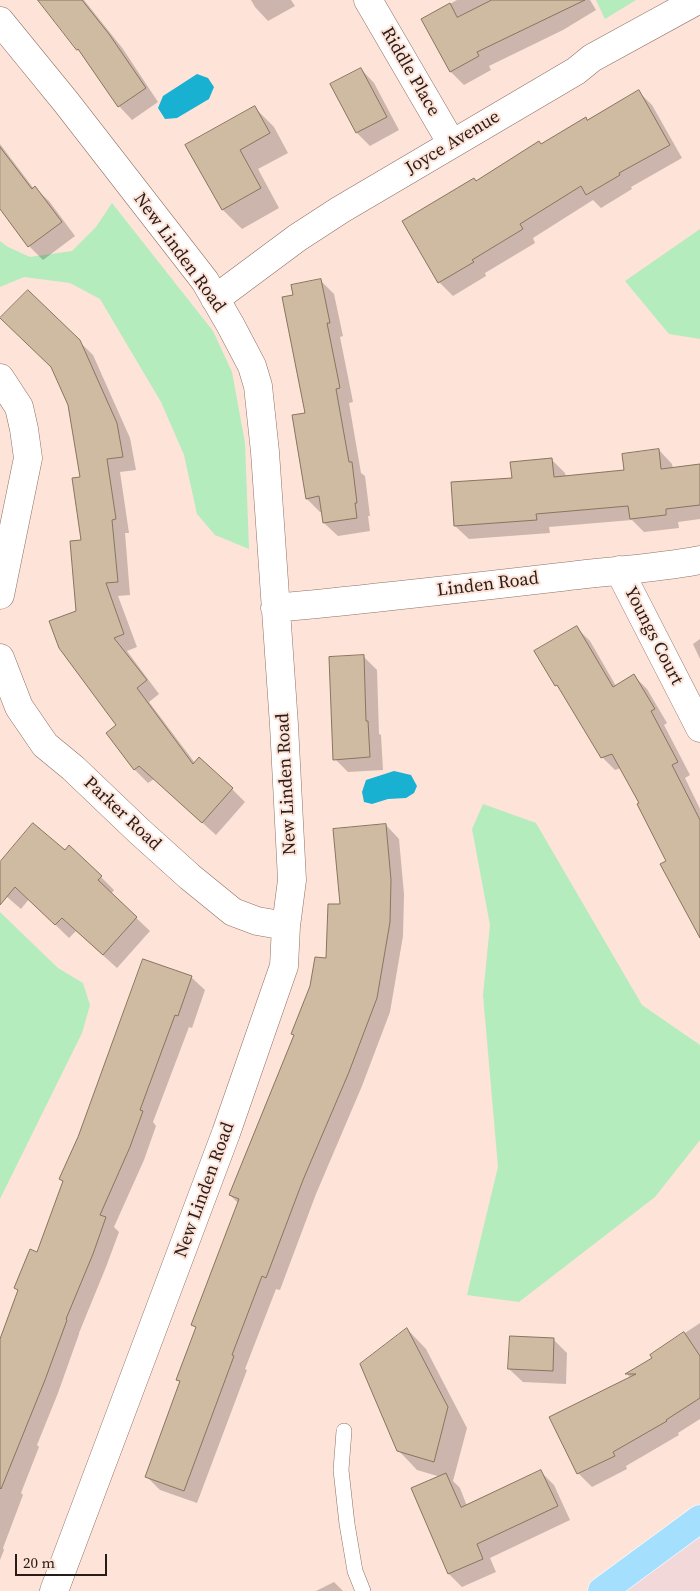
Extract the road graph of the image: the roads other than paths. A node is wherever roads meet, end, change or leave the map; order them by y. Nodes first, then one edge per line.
1 (368, 0) edge
2 (698, 0) edge
3 (0, 21) edge
4 (452, 144) junction
5 (216, 298) junction
6 (0, 378) edge
7 (700, 560) edge
8 (619, 570) junction
9 (0, 595) edge
10 (275, 608) junction
11 (0, 658) edge
12 (700, 728) edge
13 (286, 926) junction
14 (344, 1431) dead end
15 (700, 1519) edge
16 (54, 1591) edge
17 (364, 1591) edge
18 (602, 1591) edge

1 - 4 street, Riddle Place
2 - 4 street, Joyce Avenue
3 - 5 street, New Linden Road
4 - 5 street, Joyce Avenue
5 - 10 street, New Linden Road
6 - 9 street
7 - 8 street, Linden Road
8 - 10 street, Linden Road
8 - 12 street, Youngs Court
10 - 13 street, New Linden Road
11 - 13 street, Parker Road
13 - 16 street, New Linden Road
14 - 17 lane
15 - 18 main road

